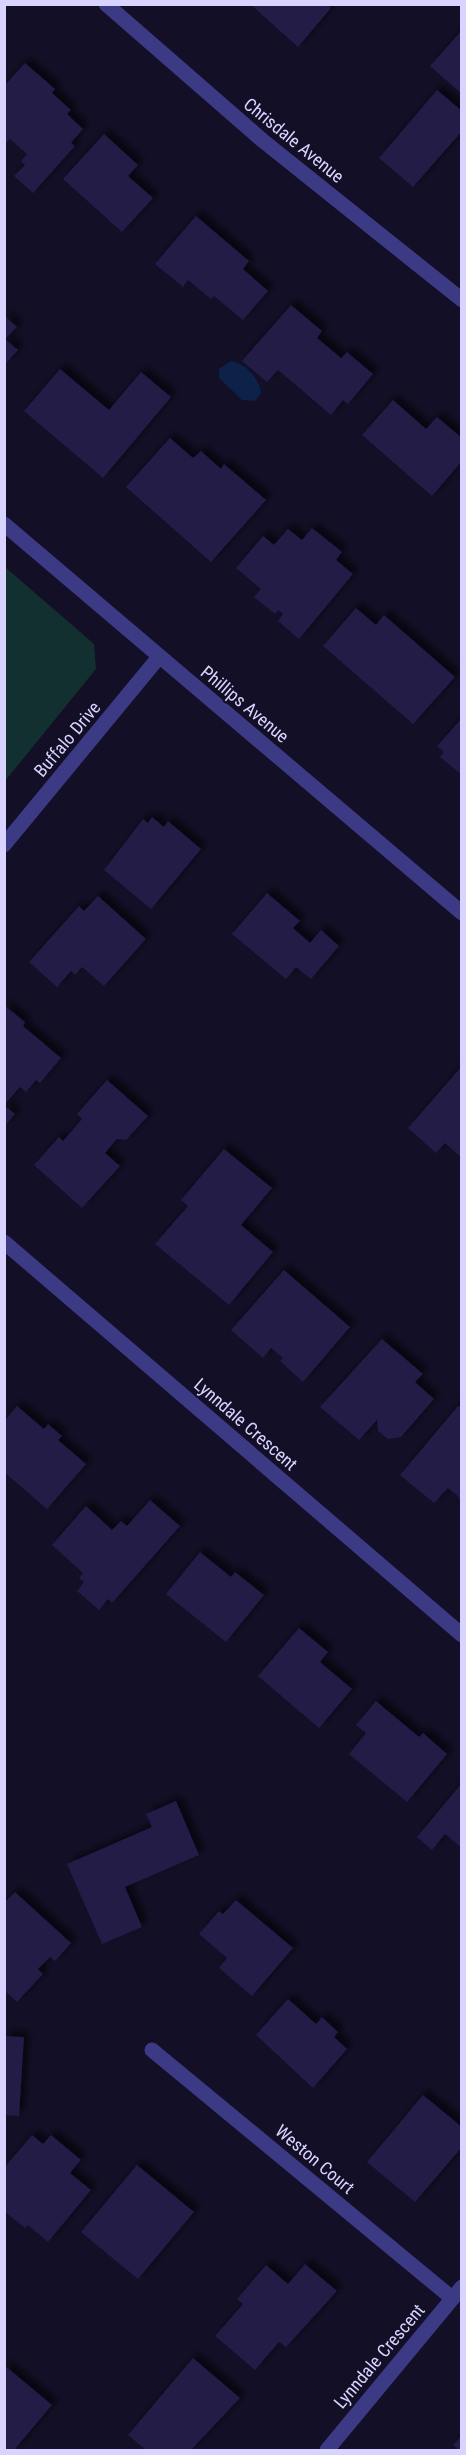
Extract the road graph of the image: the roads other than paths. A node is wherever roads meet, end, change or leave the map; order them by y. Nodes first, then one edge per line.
1 (106, 4) edge
2 (462, 300) edge
3 (4, 524) edge
4 (159, 657) junction
5 (4, 845) edge
6 (462, 913) edge
7 (4, 1242) edge
8 (462, 1635) edge
9 (153, 2050) dead end
10 (457, 2293) edge
11 (327, 2451) edge

1 - 2 street, Chrisdale Avenue
3 - 4 street, Phillips Avenue
4 - 5 street, Buffalo Drive
4 - 6 street, Phillips Avenue
7 - 8 street, Lynndale Crescent
9 - 10 street, Weston Court
10 - 11 street, Lynndale Crescent

